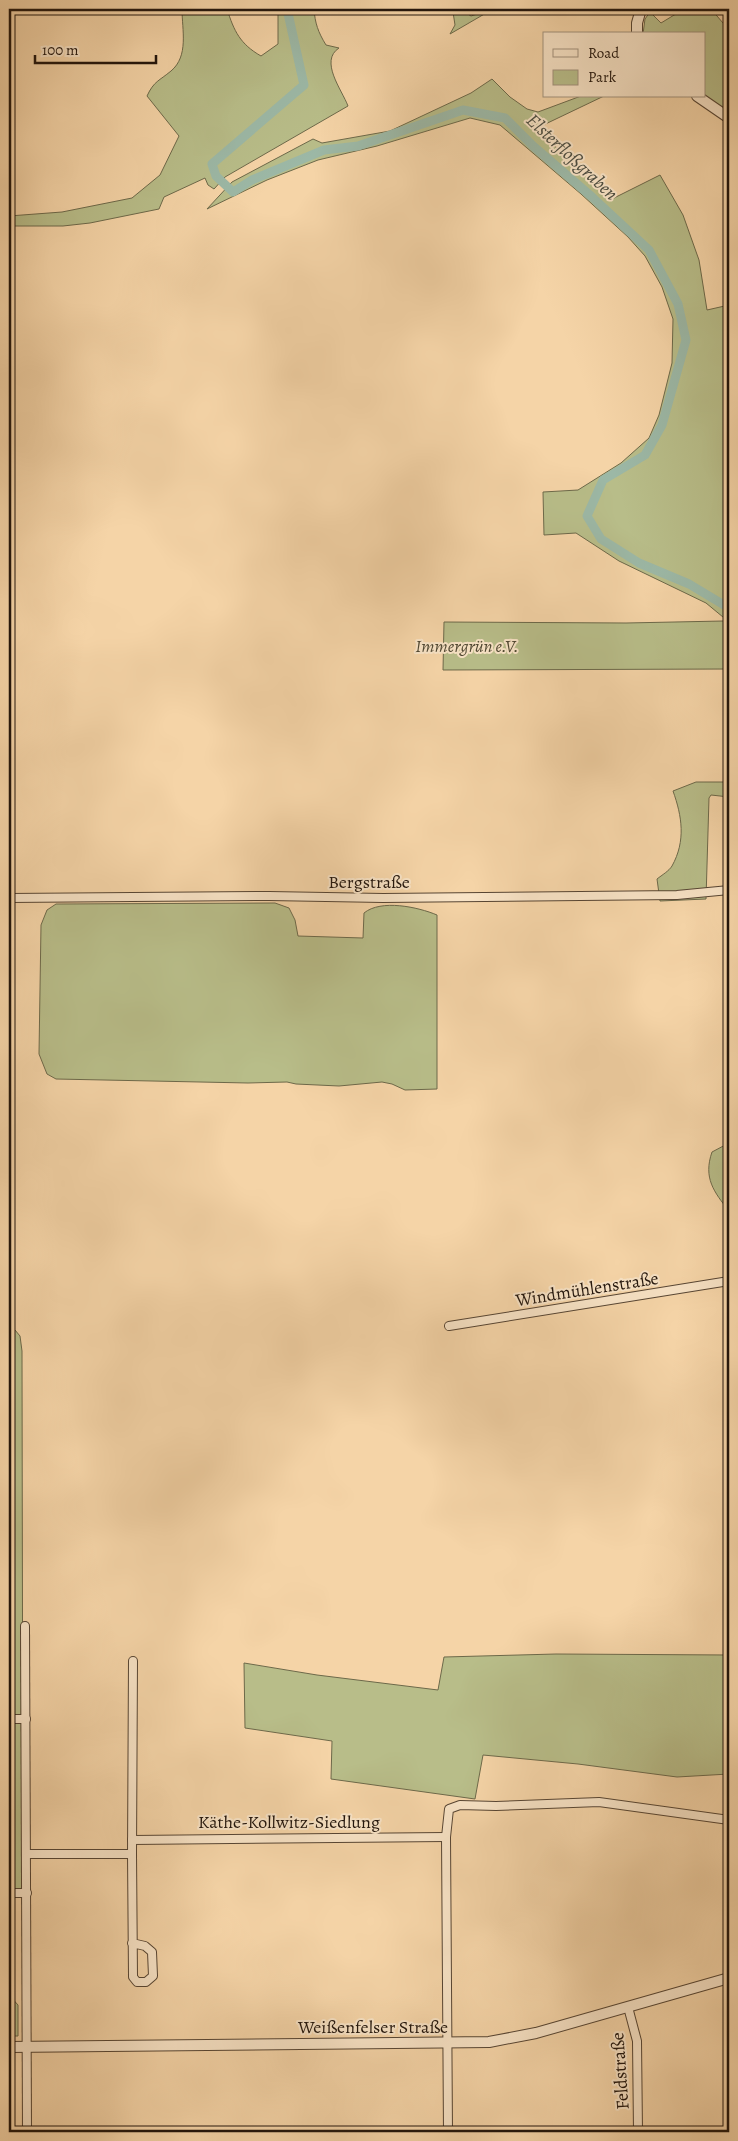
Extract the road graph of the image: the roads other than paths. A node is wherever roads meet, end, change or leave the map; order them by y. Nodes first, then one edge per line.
1 (641, 9) edge
2 (637, 32) edge
3 (701, 98) edge
4 (729, 118) edge
5 (729, 890) edge
6 (9, 898) edge
7 (729, 1281) edge
8 (449, 1326) dead end
9 (24, 1626) dead end
10 (133, 1661) dead end
11 (9, 1719) edge
12 (26, 1719) junction
13 (729, 1820) edge
14 (446, 1837) junction
15 (132, 1840) junction
16 (26, 1854) junction
17 (132, 1854) junction
18 (9, 1893) edge
19 (27, 1893) junction
20 (132, 1943) junction
21 (729, 1978) edge
22 (628, 2007) junction
23 (447, 2043) junction
24 (26, 2046) junction
25 (9, 2047) edge
26 (27, 2132) edge
27 (448, 2132) edge
28 (638, 2132) edge

1 - 2 street
3 - 4 street
5 - 6 street, Bergstraße
7 - 8 street, Windmühlenstraße
9 - 12 street
10 - 15 street
11 - 12 street
12 - 16 street
13 - 14 street
14 - 15 street, Käthe-Kollwitz-Siedlung
14 - 23 street
15 - 17 street
16 - 17 street
16 - 19 street
17 - 20 street
18 - 19 street
19 - 24 street
20 - 20 street
21 - 22 street, Weißenfelser Straße
22 - 23 street, Weißenfelser Straße
22 - 28 street, Feldstraße
23 - 24 street, Weißenfelser Straße
23 - 27 street
24 - 25 street, Weißenfelser Straße
24 - 26 street

